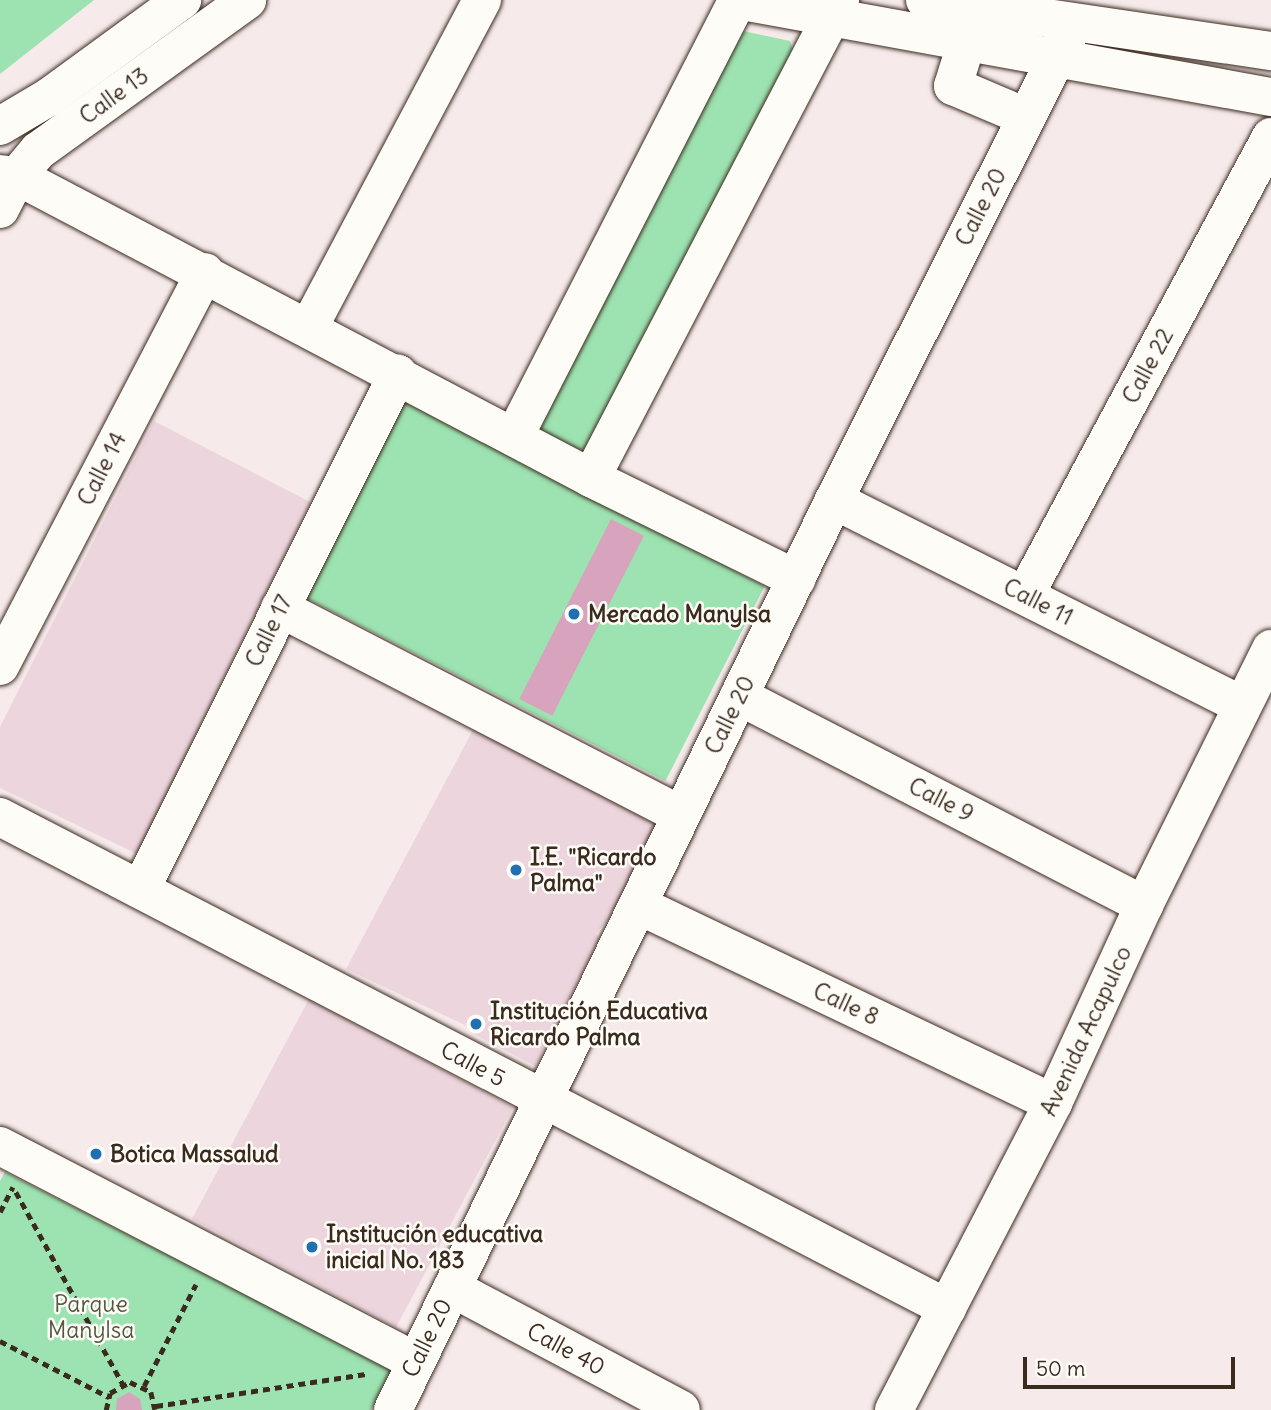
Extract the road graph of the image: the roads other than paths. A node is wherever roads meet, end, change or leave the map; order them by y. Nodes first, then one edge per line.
1 (182, 0) edge
2 (247, 0) edge
3 (482, 0) edge
4 (738, 0) edge
5 (925, 0) edge
6 (835, 9) edge
7 (1074, 23) junction
8 (966, 44) junction
9 (1271, 51) edge
10 (1057, 56) junction
11 (1271, 97) edge
12 (1026, 117) junction
13 (0, 126) edge
14 (1271, 137) edge
15 (6, 186) edge
16 (205, 272) junction
17 (309, 327) junction
18 (398, 373) junction
19 (514, 437) junction
20 (591, 478) junction
21 (834, 500) junction
22 (796, 579) junction
23 (1025, 595) junction
24 (280, 608) junction
25 (1271, 649) edge
26 (0, 666) edge
27 (739, 696) junction
28 (1241, 705) junction
29 (681, 815) junction
30 (0, 817) edge
31 (141, 889) junction
32 (638, 905) junction
33 (1144, 905) junction
34 (543, 1100) junction
35 (1053, 1103) junction
36 (3, 1164) edge
37 (452, 1289) junction
38 (947, 1308) junction
39 (404, 1387) edge
40 (681, 1410) edge
41 (894, 1410) edge

1 - 13 street
2 - 15 street, Calle 13
3 - 17 street
4 - 6 street
4 - 19 street
5 - 7 street
6 - 8 street
6 - 20 street
7 - 9 street
7 - 10 street, Calle 20
8 - 10 street
8 - 12 street
10 - 11 street
10 - 12 street, Calle 20
12 - 21 street, Calle 20
14 - 23 street, Calle 22
15 - 16 street
16 - 17 street
16 - 26 street, Calle 14
17 - 18 street
18 - 19 street
18 - 24 street, Calle 17
19 - 20 street
20 - 22 street
21 - 22 street, Calle 20
21 - 23 street, Calle 11
22 - 27 street, Calle 20
23 - 28 street, Calle 11
24 - 29 street
24 - 31 street, Calle 17
25 - 28 street, Avenida Acapulco
27 - 29 street, Calle 20
27 - 33 street, Calle 9
28 - 33 street, Avenida Acapulco
29 - 32 street, Calle 20
30 - 31 street, Calle 5
31 - 34 street, Calle 5
32 - 34 street, Calle 20
32 - 35 street, Calle 8
33 - 35 street, Avenida Acapulco
34 - 37 street, Calle 20
34 - 38 street, Calle 5
35 - 38 street, Avenida Acapulco
36 - 39 street
37 - 39 street, Calle 20
37 - 40 street, Calle 40
38 - 41 street, Avenida Acapulco

